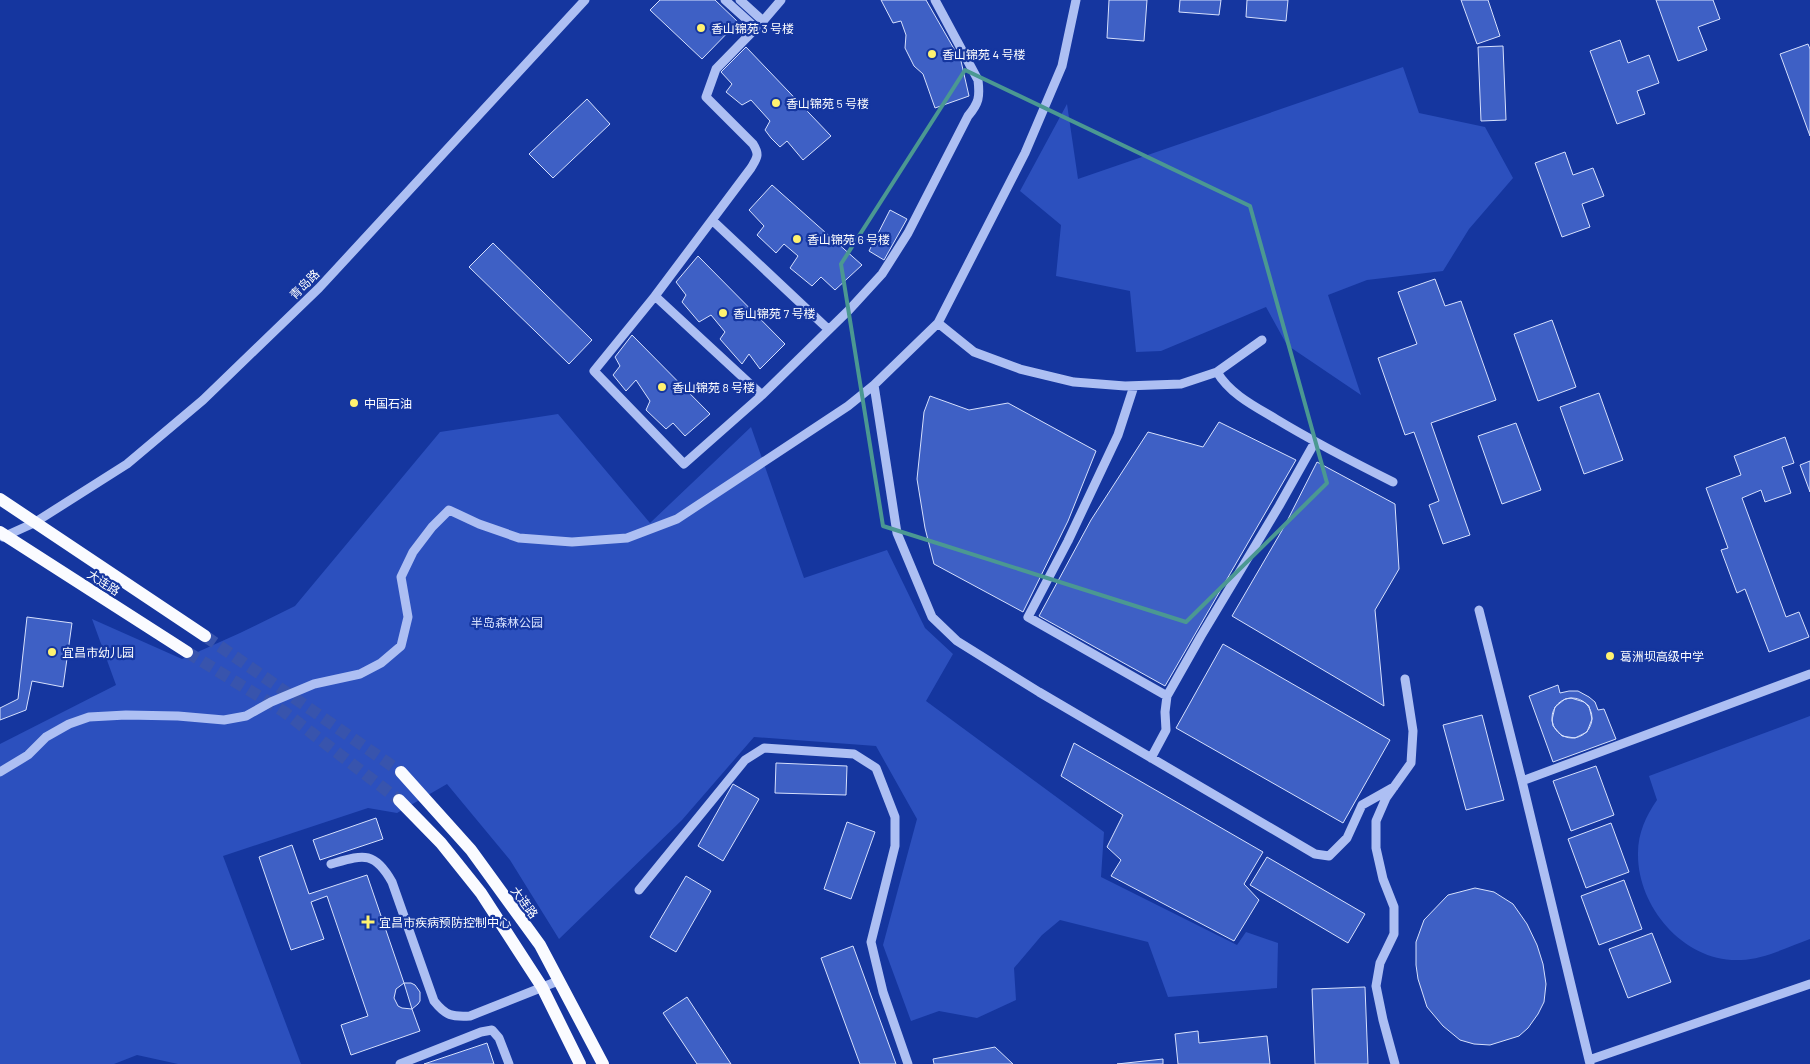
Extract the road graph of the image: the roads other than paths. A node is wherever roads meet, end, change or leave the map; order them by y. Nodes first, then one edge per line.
1 (585, 0) edge
2 (725, 0) edge
3 (740, 0) edge
4 (781, 0) edge
5 (935, 0) edge
6 (1076, 0) edge
7 (763, 20) junction
8 (756, 28) junction
9 (712, 220) junction
10 (654, 296) junction
11 (938, 323) junction
12 (828, 330) junction
13 (1262, 340) dead end
14 (1217, 372) junction
15 (874, 385) junction
16 (1134, 386) junction
17 (762, 395) junction
18 (1315, 442) junction
19 (1393, 482) dead end
20 (0, 499) edge
21 (34, 523) junction
22 (2, 536) edge
23 (1479, 610) dead end
24 (205, 636) tunnel mouth
25 (187, 652) tunnel mouth
26 (1810, 674) edge
27 (1405, 679) dead end
28 (1167, 696) junction
29 (1151, 758) junction
30 (0, 772) edge
31 (401, 772) tunnel mouth
32 (1522, 781) junction
33 (1394, 787) junction
34 (399, 800) tunnel mouth
35 (331, 864) dead end
36 (639, 890) dead end
37 (558, 981) junction
38 (1810, 984) edge
39 (542, 987) junction
40 (413, 1061) edge
41 (1590, 1062) edge
42 (400, 1064) edge
43 (508, 1064) edge
44 (580, 1064) edge
45 (603, 1064) edge
46 (908, 1064) edge
47 (1395, 1064) edge

1 - 21 street, 青岛路
2 - 8 street
3 - 7 street
4 - 7 street
5 - 12 street
6 - 11 street
7 - 8 street
8 - 9 street
9 - 10 street
9 - 12 street
10 - 17 street
10 - 17 street
11 - 15 street
11 - 16 street
12 - 17 street
13 - 14 street
14 - 16 street
14 - 18 street
15 - 29 street
15 - 30 street
16 - 28 street
18 - 19 street
18 - 28 street
20 - 21 main road, 大连路
21 - 22 street, 青岛路
21 - 24 main road, 大连路
22 - 25 main road, 大连路
23 - 32 street
26 - 32 street
27 - 33 street
28 - 29 street
29 - 33 street
31 - 37 main road, 大连路
32 - 41 street
33 - 47 street
34 - 39 main road
35 - 39 street
36 - 46 street
37 - 39 street
37 - 45 main road, 大连路
38 - 41 street
39 - 44 main road
40 - 42 street
40 - 43 street

